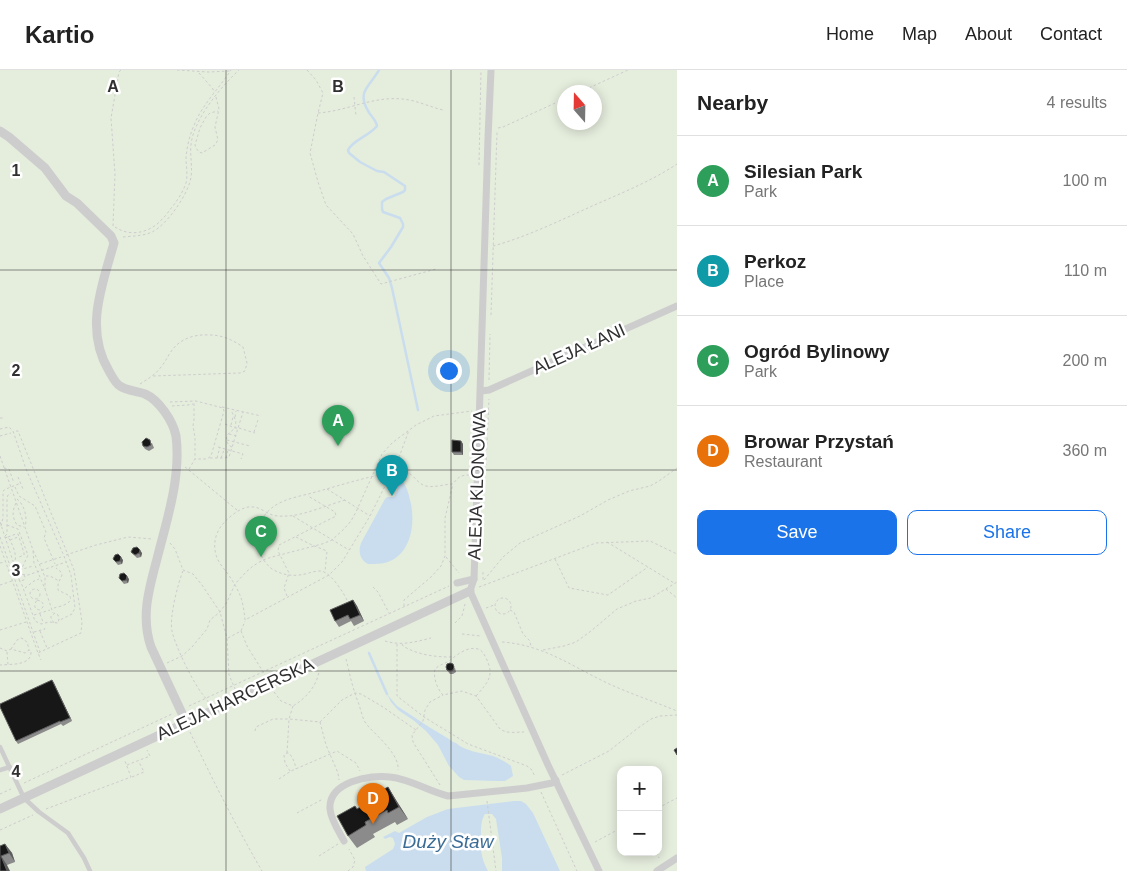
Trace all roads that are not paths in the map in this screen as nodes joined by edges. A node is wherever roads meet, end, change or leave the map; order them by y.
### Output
1 (491, 70) edge
2 (0, 132) edge
3 (677, 306) edge
4 (481, 391) junction
5 (470, 580) junction
6 (457, 583) road end
7 (470, 591) junction
8 (186, 722) junction
9 (0, 747) edge
10 (10, 768) junction
11 (0, 770) edge
12 (556, 780) junction
13 (24, 798) junction
14 (0, 809) edge
15 (344, 841) edge
16 (677, 858) edge
17 (90, 871) edge
18 (599, 871) edge
19 (657, 871) edge

1 - 4 street, ALEJA KLONOWA
2 - 8 street
3 - 4 street, ALEJA ŁANI
4 - 5 street, ALEJA KLONOWA
5 - 6 street
5 - 7 street, ALEJA KLONOWA
7 - 8 street, ALEJA HARCERSKA
7 - 12 street
8 - 13 street, ALEJA HARCERSKA
9 - 10 lane
10 - 11 lane
10 - 13 lane
12 - 15 street
12 - 18 street
13 - 14 street, ALEJA HARCERSKA
13 - 17 lane
16 - 19 street

